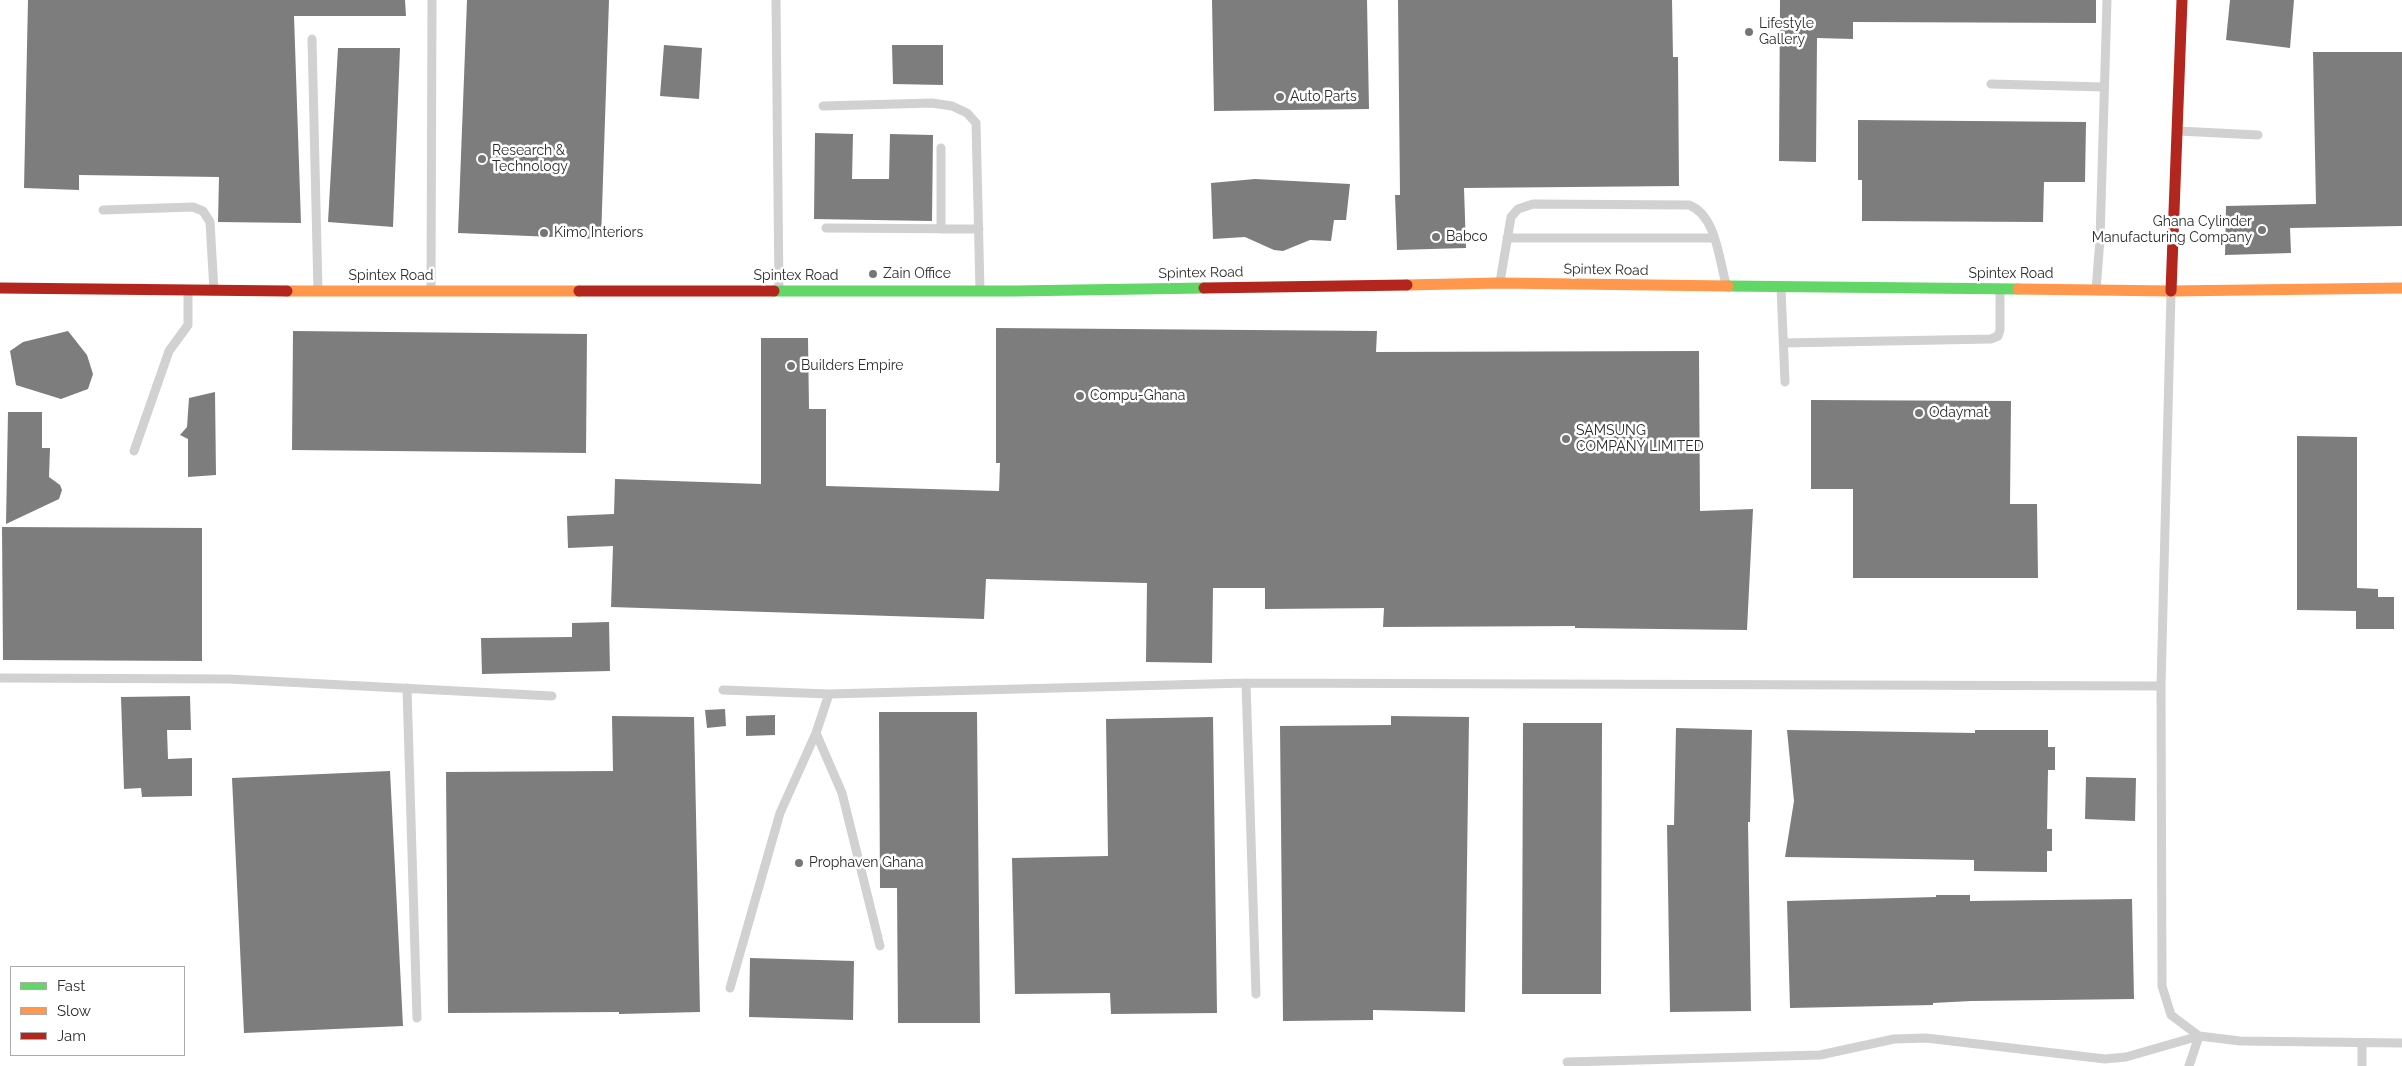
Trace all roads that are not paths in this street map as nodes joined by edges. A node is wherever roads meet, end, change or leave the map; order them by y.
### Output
1 (432, 0) edge
2 (776, 0) edge
3 (2107, 0) edge
4 (2182, 0) edge
5 (312, 39) dead end
6 (1991, 84) dead end
7 (2104, 87) junction
8 (823, 106) dead end
9 (2176, 131) junction
10 (2258, 134) dead end
11 (942, 148) dead end
12 (103, 210) dead end
13 (826, 228) dead end
14 (941, 229) junction
15 (979, 229) junction
16 (1508, 238) junction
17 (1714, 238) junction
18 (1499, 283) junction
19 (1726, 286) junction
20 (1781, 287) junction
21 (0, 288) edge
22 (2402, 288) edge
23 (2000, 289) junction
24 (2096, 290) junction
25 (188, 291) junction
26 (214, 291) junction
27 (318, 291) junction
28 (431, 291) junction
29 (779, 291) junction
30 (980, 291) junction
31 (2171, 291) junction
32 (1784, 343) junction
33 (1785, 382) dead end
34 (134, 451) dead end
35 (0, 678) edge
36 (1246, 683) junction
37 (2161, 686) junction
38 (407, 688) junction
39 (724, 690) dead end
40 (829, 694) junction
41 (552, 696) dead end
42 (816, 733) junction
43 (880, 946) dead end
44 (730, 988) dead end
45 (1256, 994) dead end
46 (417, 1018) dead end
47 (2199, 1036) junction
48 (2362, 1043) junction
49 (2402, 1043) edge
50 (2126, 1061) edge
51 (1567, 1062) dead end
52 (2189, 1066) edge
53 (2362, 1066) edge

1 - 28 lane
2 - 29 lane
3 - 7 lane
4 - 9 main road
5 - 27 lane
6 - 7 lane
7 - 24 lane
8 - 15 lane
9 - 10 lane
9 - 31 main road
11 - 14 lane
12 - 26 lane
13 - 14 lane
14 - 15 lane
15 - 30 lane
16 - 17 lane
16 - 17 lane
16 - 18 lane
17 - 19 lane
18 - 19 main road, Spintex Road
18 - 30 main road, Spintex Road
19 - 20 main road, Spintex Road
20 - 23 main road, Spintex Road
20 - 32 lane
21 - 25 main road, Spintex Road
22 - 31 main road, Spintex Road
23 - 24 main road, Spintex Road
23 - 32 lane
24 - 31 main road, Spintex Road
25 - 26 main road, Spintex Road
25 - 34 lane
26 - 27 main road, Spintex Road
27 - 28 main road, Spintex Road
28 - 29 main road, Spintex Road
29 - 30 main road, Spintex Road
31 - 37 lane
32 - 33 lane
35 - 38 lane
36 - 37 lane
36 - 40 lane
36 - 45 lane
37 - 47 lane
38 - 41 lane
38 - 46 lane
39 - 40 lane
40 - 42 lane
42 - 43 lane
42 - 44 lane
47 - 48 lane
47 - 50 lane
47 - 52 lane
48 - 49 lane
48 - 53 lane
50 - 51 lane

